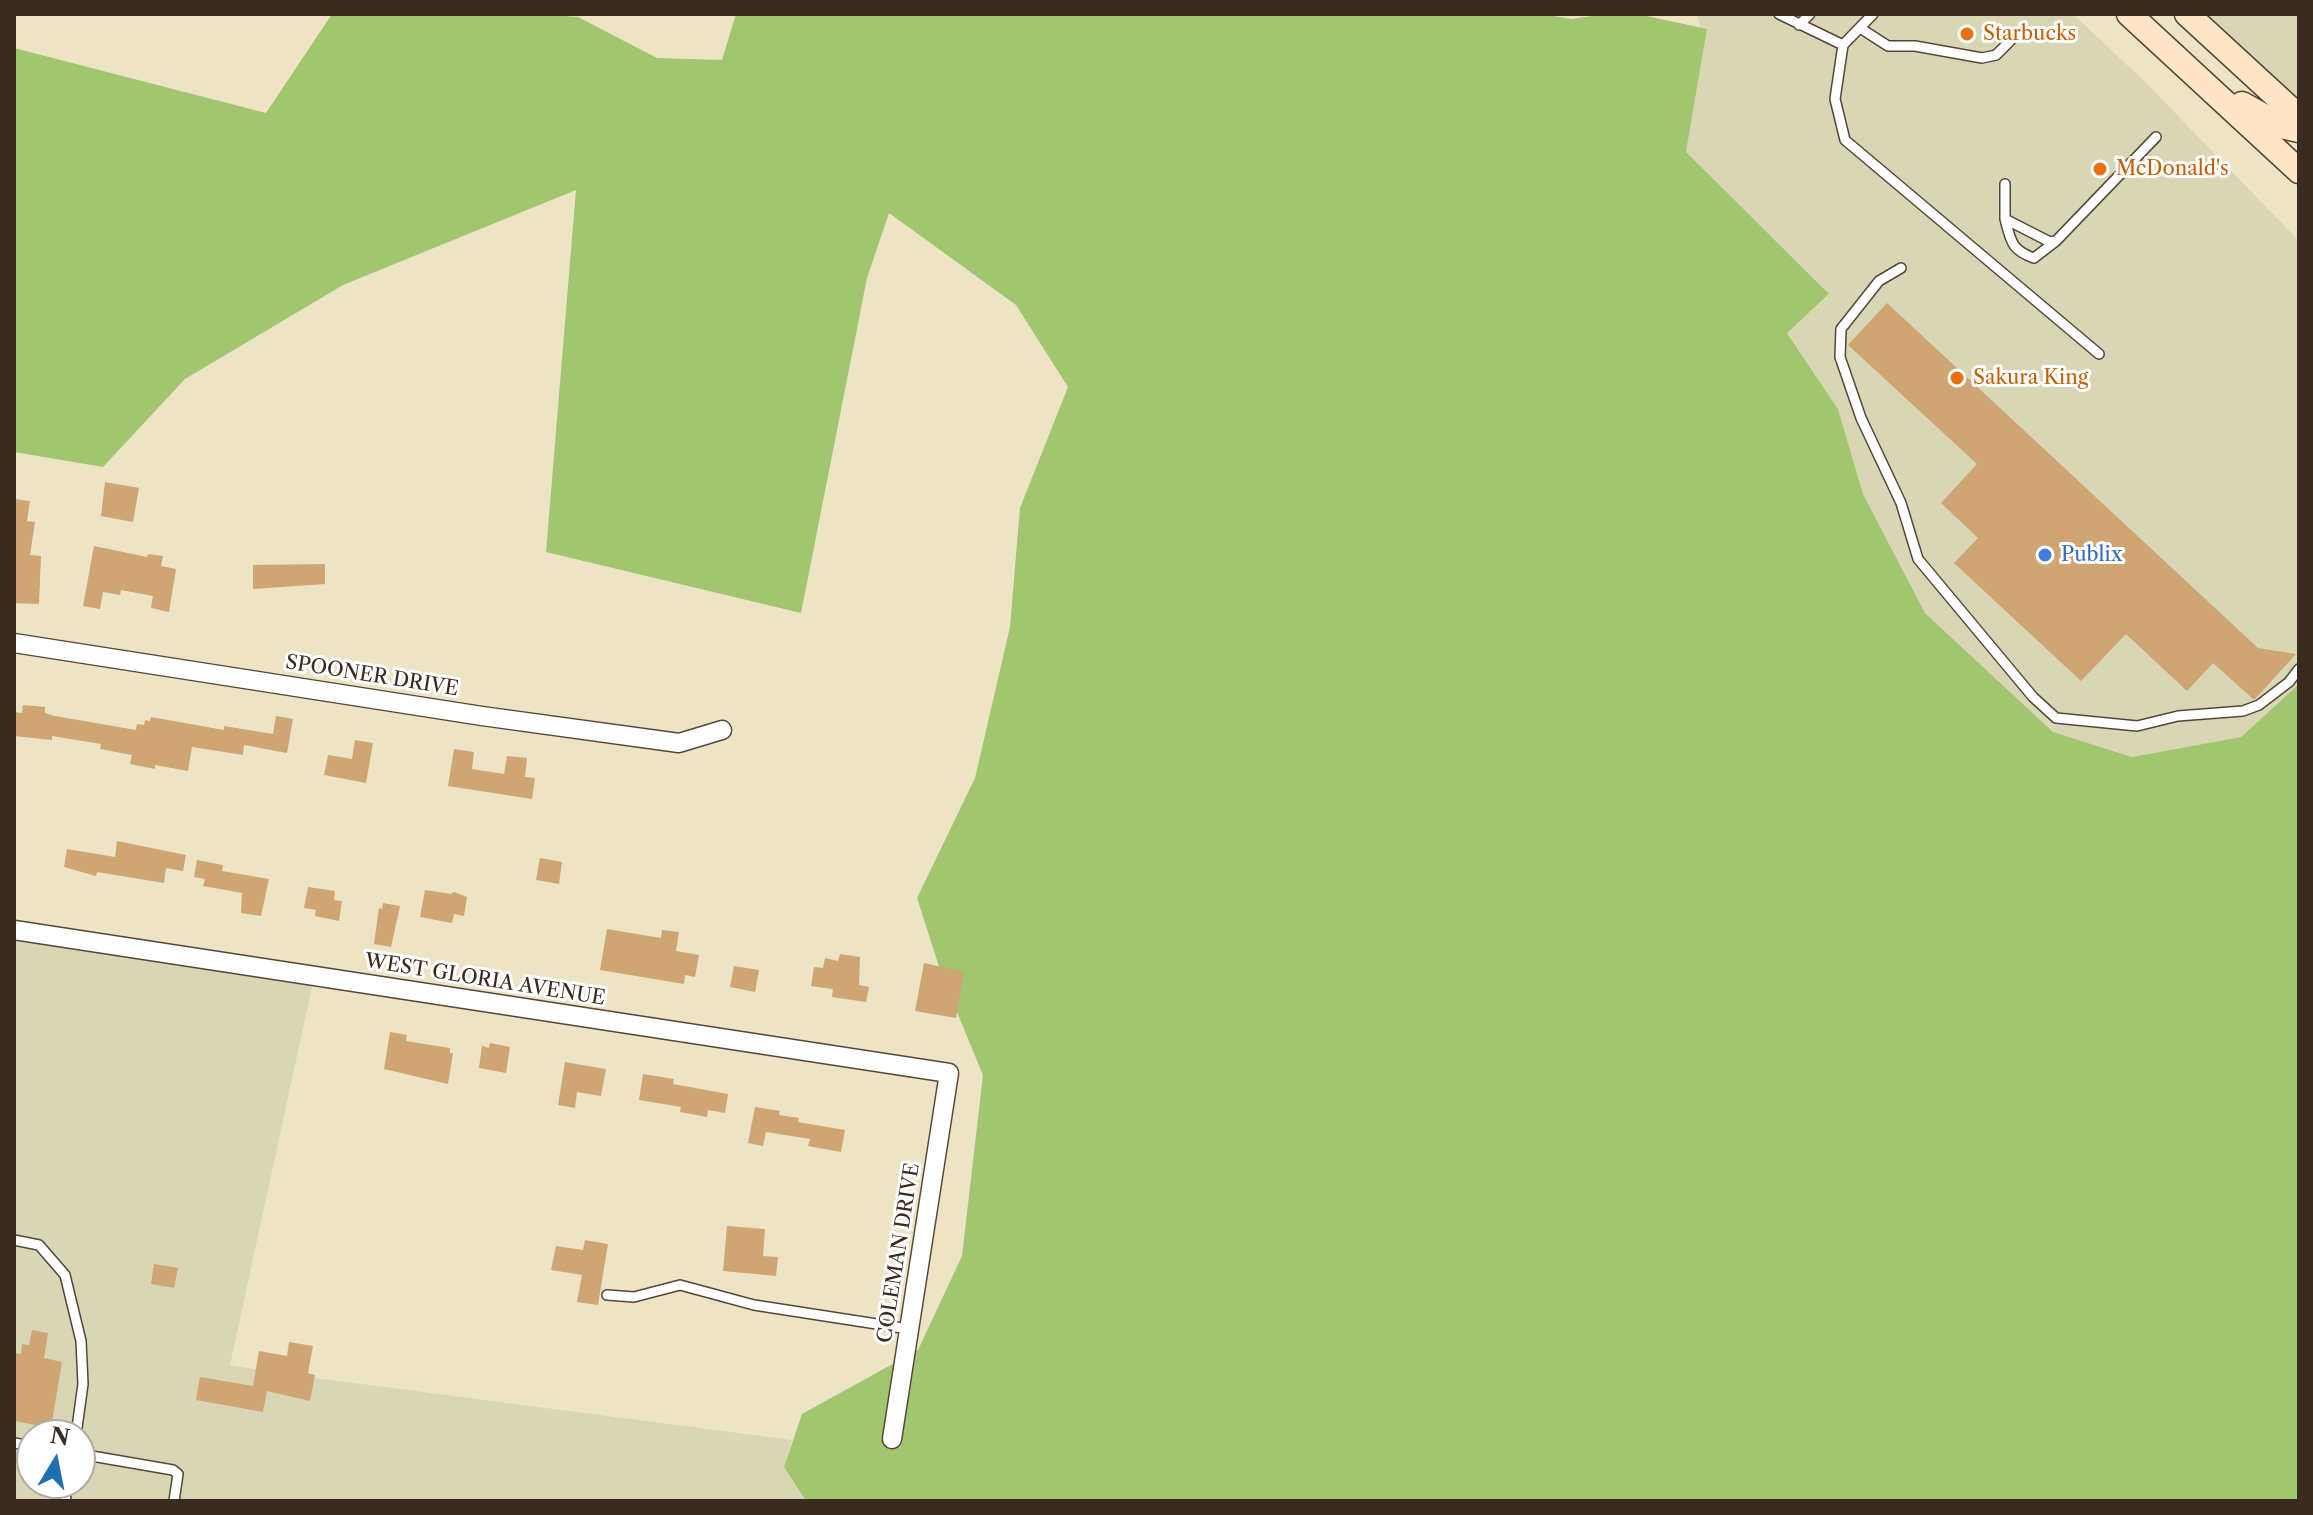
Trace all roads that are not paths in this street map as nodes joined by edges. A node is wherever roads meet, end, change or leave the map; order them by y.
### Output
1 (1779, 14) edge
2 (1810, 14) edge
3 (1873, 14) edge
4 (2129, 14) edge
5 (2187, 14) edge
6 (1799, 25) junction
7 (1860, 28) junction
8 (2019, 32) dead end
9 (1843, 45) junction
10 (2199, 78) junction
11 (2299, 117) edge
12 (2299, 130) edge
13 (2156, 137) dead end
14 (2294, 162) edge
15 (2005, 184) dead end
16 (2005, 219) junction
17 (2056, 241) junction
18 (1901, 268) dead end
19 (2099, 354) dead end
20 (14, 643) edge
21 (2299, 669) edge
22 (722, 730) dead end
23 (14, 930) edge
24 (949, 1073) joint
25 (14, 1240) edge
26 (607, 1295) dead end
27 (909, 1329) junction
28 (78, 1419) edge
29 (892, 1439) dead end
30 (96, 1457) edge
31 (174, 1501) edge

1 - 6 lane
2 - 6 lane
3 - 7 lane
4 - 10 main road
5 - 11 main road
6 - 9 lane
7 - 8 lane
7 - 9 lane
9 - 19 lane
10 - 12 main road
10 - 14 main road
13 - 17 lane
15 - 16 lane
16 - 17 lane
16 - 17 lane
18 - 21 lane
20 - 22 street, SPOONER DRIVE
23 - 24 street, WEST GLORIA AVENUE
24 - 27 street, COLEMAN DRIVE
25 - 28 lane
26 - 27 lane
27 - 29 street, COLEMAN DRIVE
30 - 31 lane

